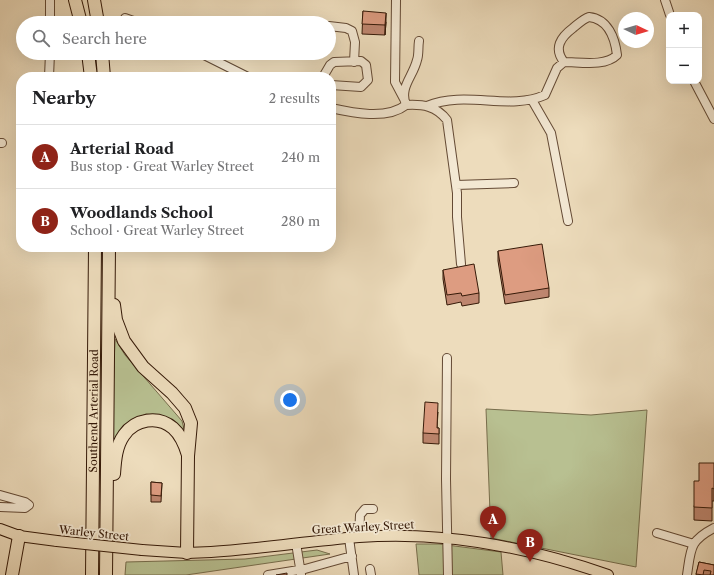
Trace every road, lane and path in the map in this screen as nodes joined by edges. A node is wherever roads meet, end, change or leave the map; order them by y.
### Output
1 (50, 0) edge
2 (75, 0) edge
3 (81, 0) edge
4 (94, 0) edge
5 (99, 0) edge
6 (396, 0) edge
7 (665, 0) edge
8 (669, 12) edge
9 (50, 16) edge
10 (79, 16) edge
11 (83, 16) edge
12 (97, 16) edge
13 (99, 16) edge
14 (336, 27) edge
15 (419, 41) dead end
16 (50, 60) edge
17 (89, 60) edge
18 (103, 60) edge
19 (214, 60) edge
20 (354, 62) junction
21 (564, 62) junction
22 (49, 72) edge
23 (90, 72) edge
24 (104, 72) edge
25 (238, 72) edge
26 (326, 72) edge
27 (696, 84) edge
28 (336, 85) edge
29 (532, 100) junction
30 (405, 102) junction
31 (427, 106) junction
32 (336, 109) edge
33 (714, 119) edge
34 (514, 183) dead end
35 (456, 186) junction
36 (568, 221) dead end
37 (95, 252) edge
38 (109, 252) edge
39 (109, 252) edge
40 (462, 264) dead end
41 (446, 358) dead end
42 (188, 456) junction
43 (93, 486) junction
44 (0, 495) edge
45 (0, 507) edge
46 (373, 509) dead end
47 (714, 528) edge
48 (0, 529) edge
49 (657, 534) dead end
50 (19, 536) junction
51 (354, 538) junction
52 (448, 538) junction
53 (296, 543) junction
54 (694, 544) junction
55 (187, 553) junction
56 (352, 556) junction
57 (300, 572) edge
58 (594, 573) edge
59 (12, 575) edge
60 (85, 575) edge
61 (92, 575) edge
62 (107, 575) edge
63 (268, 575) edge
64 (354, 575) edge
65 (448, 575) edge
66 (608, 575) edge
67 (687, 575) edge

1 - 9 street
2 - 10 highway
3 - 11 highway
4 - 12 highway
5 - 13 highway
6 - 30 street
7 - 8 street
14 - 20 street
15 - 30 street
16 - 22 street
17 - 23 highway
18 - 24 highway
19 - 25 street
20 - 26 street
20 - 28 street
21 - 21 street
21 - 29 street
27 - 33 street
29 - 31 street
29 - 36 street
30 - 31 street
30 - 32 street
31 - 35 street
34 - 35 street
35 - 40 street
37 - 43 highway, Southend Arterial Road
38 - 42 highway
39 - 62 highway, Southend Arterial Road
41 - 52 street
42 - 55 highway
42 - 62 highway
43 - 60 highway
43 - 61 highway, Southend Arterial Road
44 - 45 street
46 - 51 street
47 - 54 street
48 - 50 main road, Warley Street
49 - 54 street
50 - 55 main road, Warley Street, bridge
50 - 59 highway
51 - 52 main road, Great Warley Street
51 - 53 main road, Great Warley Street
51 - 56 street
52 - 58 main road, Great Warley Street
52 - 65 street
53 - 55 main road, Great Warley Street
53 - 57 street
54 - 67 street
56 - 57 street
56 - 64 street
57 - 63 street
58 - 66 main road, Great Warley Street

